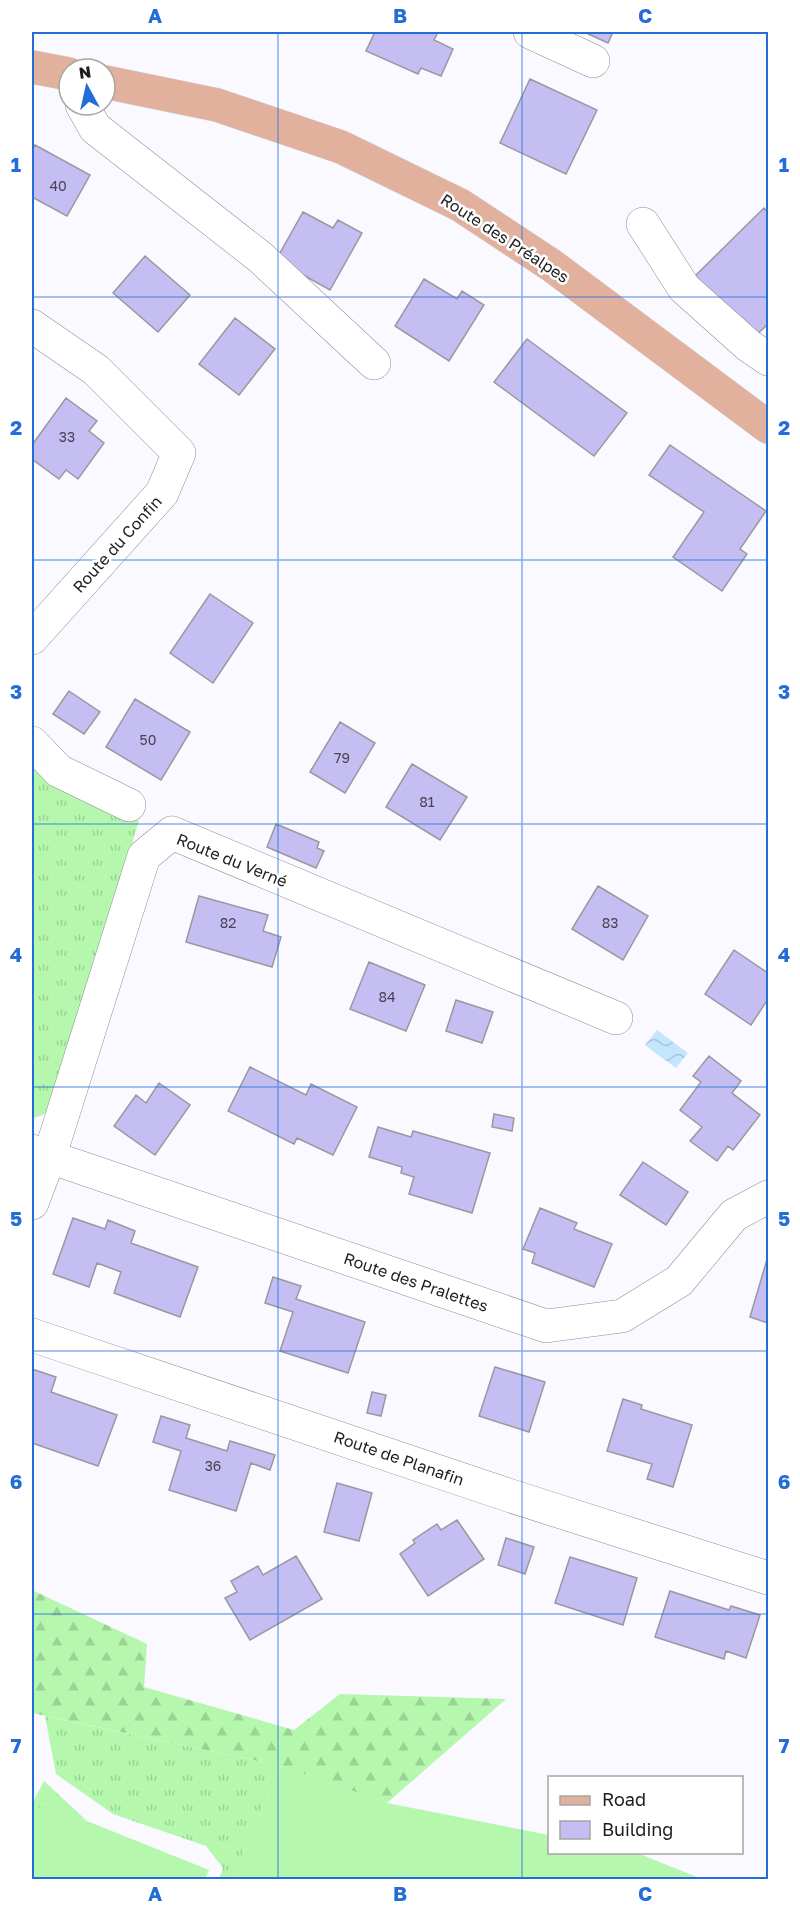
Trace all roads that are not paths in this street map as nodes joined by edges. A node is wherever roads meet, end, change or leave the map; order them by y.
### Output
1 (530, 32) edge
2 (593, 60) dead end
3 (32, 67) edge
4 (57, 73) edge
5 (117, 84) edge
6 (89, 117) edge
7 (643, 224) dead end
8 (32, 326) edge
9 (768, 359) edge
10 (374, 363) dead end
11 (768, 427) edge
12 (32, 638) edge
13 (32, 743) edge
14 (129, 805) dead end
15 (616, 1018) dead end
16 (40, 1154) edge
17 (768, 1197) edge
18 (32, 1203) edge
19 (32, 1335) edge
20 (768, 1578) edge

1 - 2 street
3 - 4 main road
5 - 11 main road, Route des Préalpes
6 - 10 street
7 - 9 street
8 - 12 street, Route du Confin
13 - 14 street
15 - 16 street, Route du Verné
16 - 17 street, Route des Pralettes
16 - 18 street
19 - 20 street, Route de Planafin

